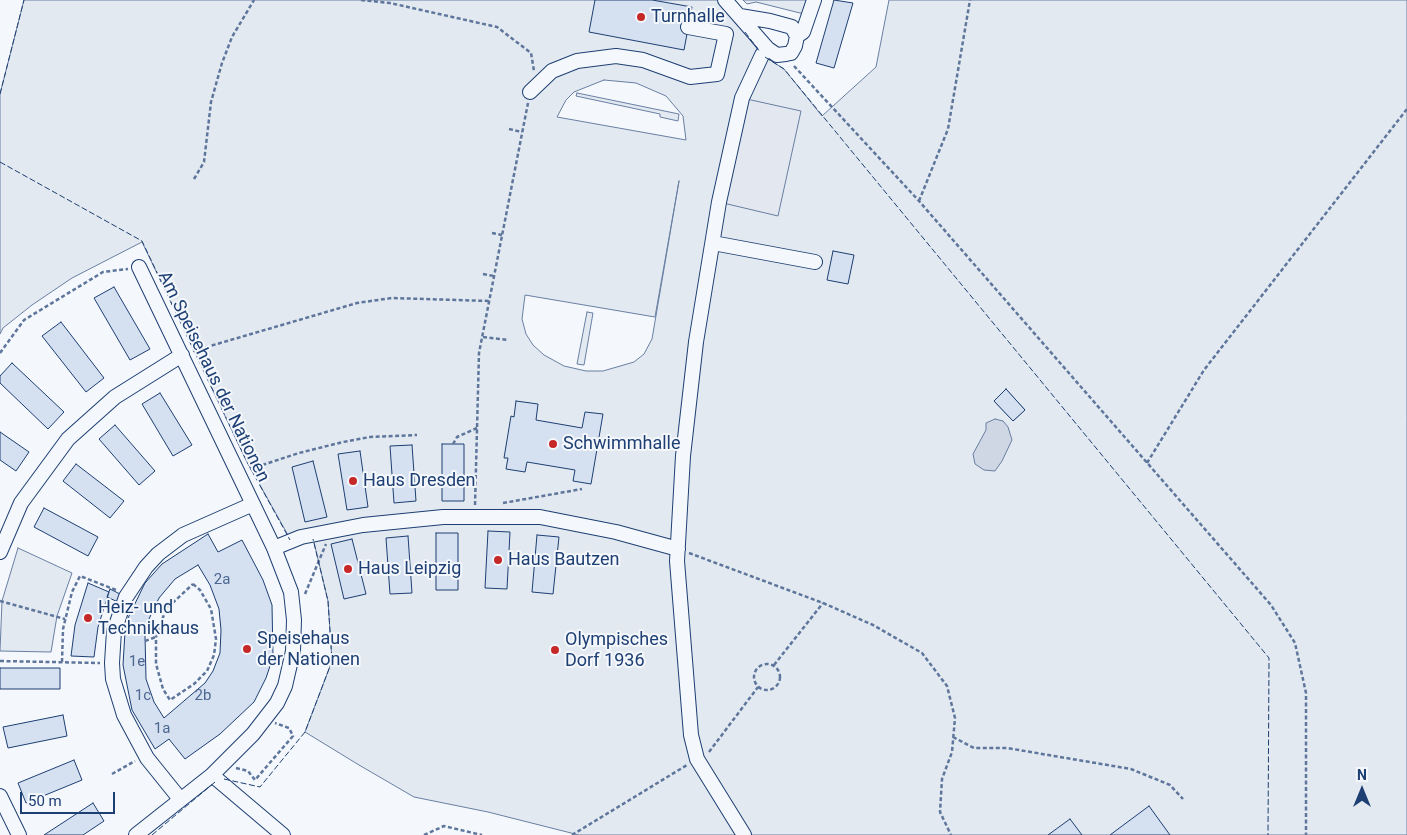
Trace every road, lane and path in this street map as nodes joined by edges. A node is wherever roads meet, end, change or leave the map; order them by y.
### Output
1 (254, 0) edge
2 (361, 0) edge
3 (725, 0) edge
4 (814, 0) edge
5 (970, 0) edge
6 (740, 16) junction
7 (688, 27) dead end
8 (796, 36) junction
9 (768, 49) junction
10 (786, 54) junction
11 (530, 92) junction
12 (1407, 109) edge
13 (509, 129) dead end
14 (522, 132) junction
15 (194, 180) dead end
16 (919, 201) junction
17 (492, 232) dead end
18 (502, 235) junction
19 (712, 243) junction
20 (815, 262) dead end
21 (139, 267) joint
22 (483, 274) dead end
23 (494, 276) junction
24 (489, 301) junction
25 (483, 337) junction
26 (508, 340) dead end
27 (0, 353) edge
28 (182, 355) junction
29 (477, 428) junction
30 (417, 434) dead end
31 (453, 444) dead end
32 (1147, 463) junction
33 (239, 474) junction
34 (582, 489) dead end
35 (253, 504) junction
36 (494, 504) dead end
37 (484, 506) dead end
38 (332, 531) junction
39 (274, 548) junction
40 (678, 549) junction
41 (0, 552) edge
42 (128, 595) junction
43 (0, 601) edge
44 (824, 603) junction
45 (65, 619) junction
46 (294, 620) junction
47 (146, 630) dead end
48 (156, 637) junction
49 (145, 642) dead end
50 (0, 661) edge
51 (62, 662) junction
52 (89, 663) dead end
53 (774, 665) junction
54 (758, 687) junction
55 (265, 719) junction
56 (953, 737) junction
57 (146, 755) junction
58 (697, 759) junction
59 (223, 764) junction
60 (112, 774) dead end
61 (212, 775) junction
62 (0, 796) edge
63 (180, 799) junction
64 (1183, 799) dead end
65 (19, 835) edge
66 (136, 835) edge
67 (283, 835) edge
68 (424, 835) edge
69 (482, 835) edge
70 (572, 835) edge
71 (744, 835) edge
72 (951, 835) edge
73 (1306, 835) edge

1 - 15 path
2 - 11 path
3 - 6 street
4 - 8 street
5 - 16 path
6 - 8 street
6 - 9 street
7 - 11 street
8 - 10 street
9 - 10 street
9 - 19 street
10 - 16 path
11 - 14 path
12 - 32 path
13 - 14 path
14 - 18 path
16 - 32 path
17 - 18 path
18 - 23 path
19 - 20 street
19 - 40 street
21 - 27 path
21 - 28 street, Am Speisehaus der Nationen
22 - 23 path
23 - 24 path
24 - 25 path
24 - 28 path
25 - 26 path
25 - 29 path
28 - 33 street, Am Speisehaus der Nationen
28 - 41 street
29 - 31 path
29 - 37 path
30 - 33 path
32 - 73 path
33 - 35 street, Am Speisehaus der Nationen
34 - 36 path
35 - 39 street, Am Speisehaus der Nationen
35 - 42 street, Am Speisehaus der Nationen
38 - 39 street
38 - 40 street
38 - 46 path
39 - 46 street, Am Speisehaus der Nationen
40 - 44 path
40 - 58 street
42 - 45 path
42 - 57 street, Am Speisehaus der Nationen
43 - 45 path
44 - 53 path
44 - 56 path
45 - 51 path
46 - 55 street, Am Speisehaus der Nationen
47 - 48 path
48 - 48 path
48 - 49 path
50 - 51 path
51 - 52 path
53 - 54 path
53 - 54 path
54 - 58 path
55 - 59 street, Am Speisehaus der Nationen
55 - 59 path
56 - 64 path
56 - 72 path
57 - 60 path
57 - 63 street, Am Speisehaus der Nationen
58 - 70 path
58 - 71 street
59 - 61 street, Am Speisehaus der Nationen
61 - 63 street, Am Speisehaus der Nationen
61 - 67 street
62 - 65 street
63 - 66 street, Am Speisehaus der Nationen
68 - 69 path

